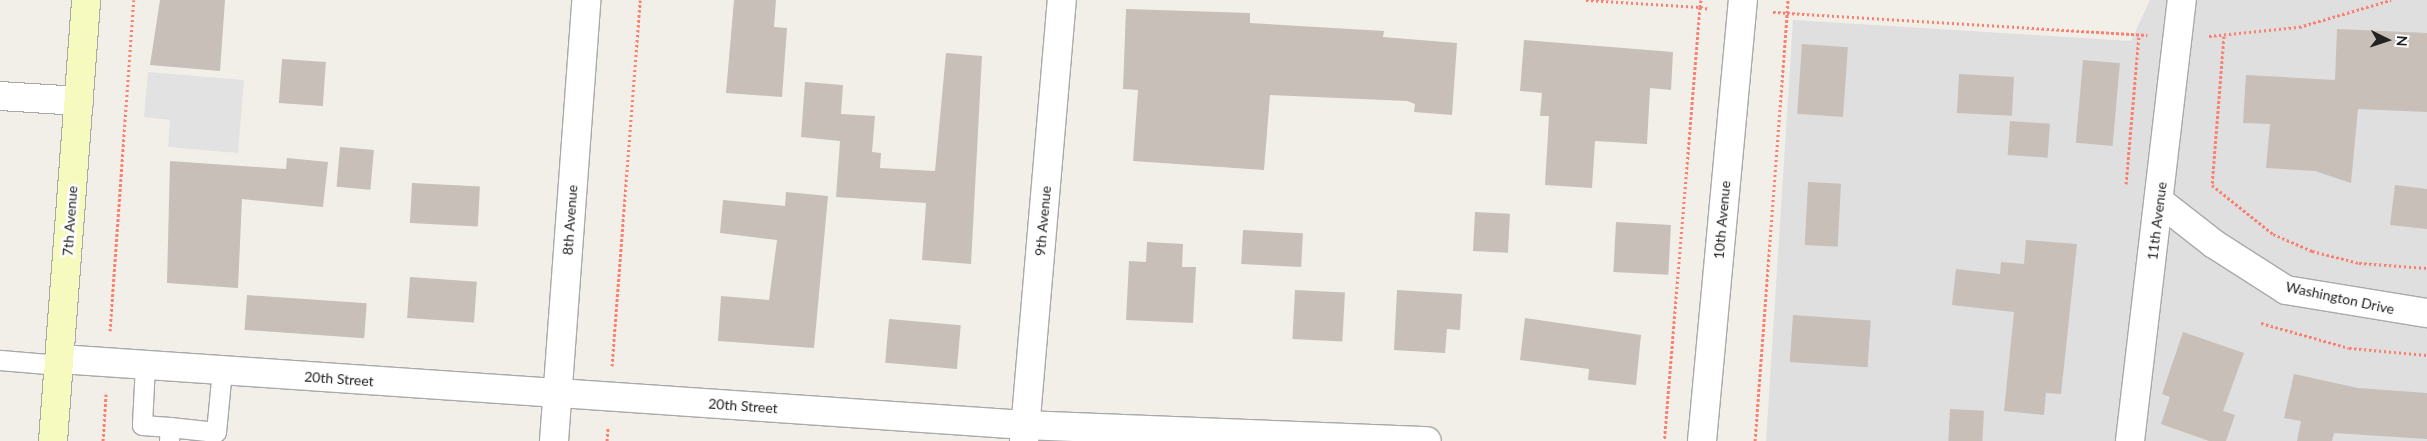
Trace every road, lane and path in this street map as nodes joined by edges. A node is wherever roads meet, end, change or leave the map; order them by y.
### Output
1 (86, 0) edge
2 (134, 0) edge
3 (586, 0) edge
4 (640, 0) edge
5 (1062, 0) edge
6 (1586, 0) edge
7 (1701, 0) edge
8 (1742, 0) edge
9 (1788, 0) edge
10 (2182, 0) edge
11 (2391, 0) edge
12 (1700, 8) junction
13 (1710, 9) dead end
14 (1770, 12) dead end
15 (1787, 13) junction
16 (2152, 36) dead end
17 (2224, 36) junction
18 (2204, 37) dead end
19 (0, 96) edge
20 (79, 101) junction
21 (2159, 201) junction
22 (2427, 268) edge
23 (2427, 313) edge
24 (2261, 324) dead end
25 (2427, 355) edge
26 (0, 360) edge
27 (59, 362) junction
28 (108, 362) junction
29 (145, 365) junction
30 (612, 366) dead end
31 (222, 370) junction
32 (557, 394) junction
33 (1025, 433) edge
34 (170, 434) edge
35 (53, 441) edge
36 (103, 441) edge
37 (554, 441) edge
38 (1427, 441) edge
39 (1664, 441) edge
40 (1702, 441) edge
41 (1755, 441) edge
42 (2130, 441) edge

1 - 20 main road, 7th Avenue
2 - 28 path
3 - 32 street, 8th Avenue
4 - 30 path
5 - 33 street, 9th Avenue
6 - 12 path
7 - 12 path
8 - 40 street, 10th Avenue
9 - 15 path
10 - 21 street, 11th Avenue
11 - 17 path
12 - 13 path
12 - 39 path
14 - 15 path
15 - 16 path
15 - 41 path
17 - 18 path
17 - 22 path
19 - 20 street
20 - 27 main road, 7th Avenue
21 - 23 street, Washington Drive
21 - 42 street, 11th Avenue
24 - 25 path
26 - 27 lane
27 - 28 street, 20th Street
27 - 35 main road, 7th Avenue
28 - 29 street, 20th Street
28 - 36 path
29 - 31 street, 20th Street
29 - 34 lane
31 - 32 street, 20th Street
31 - 34 lane
32 - 33 street, 20th Street
32 - 37 street, 8th Avenue
33 - 38 street, 20th Street

